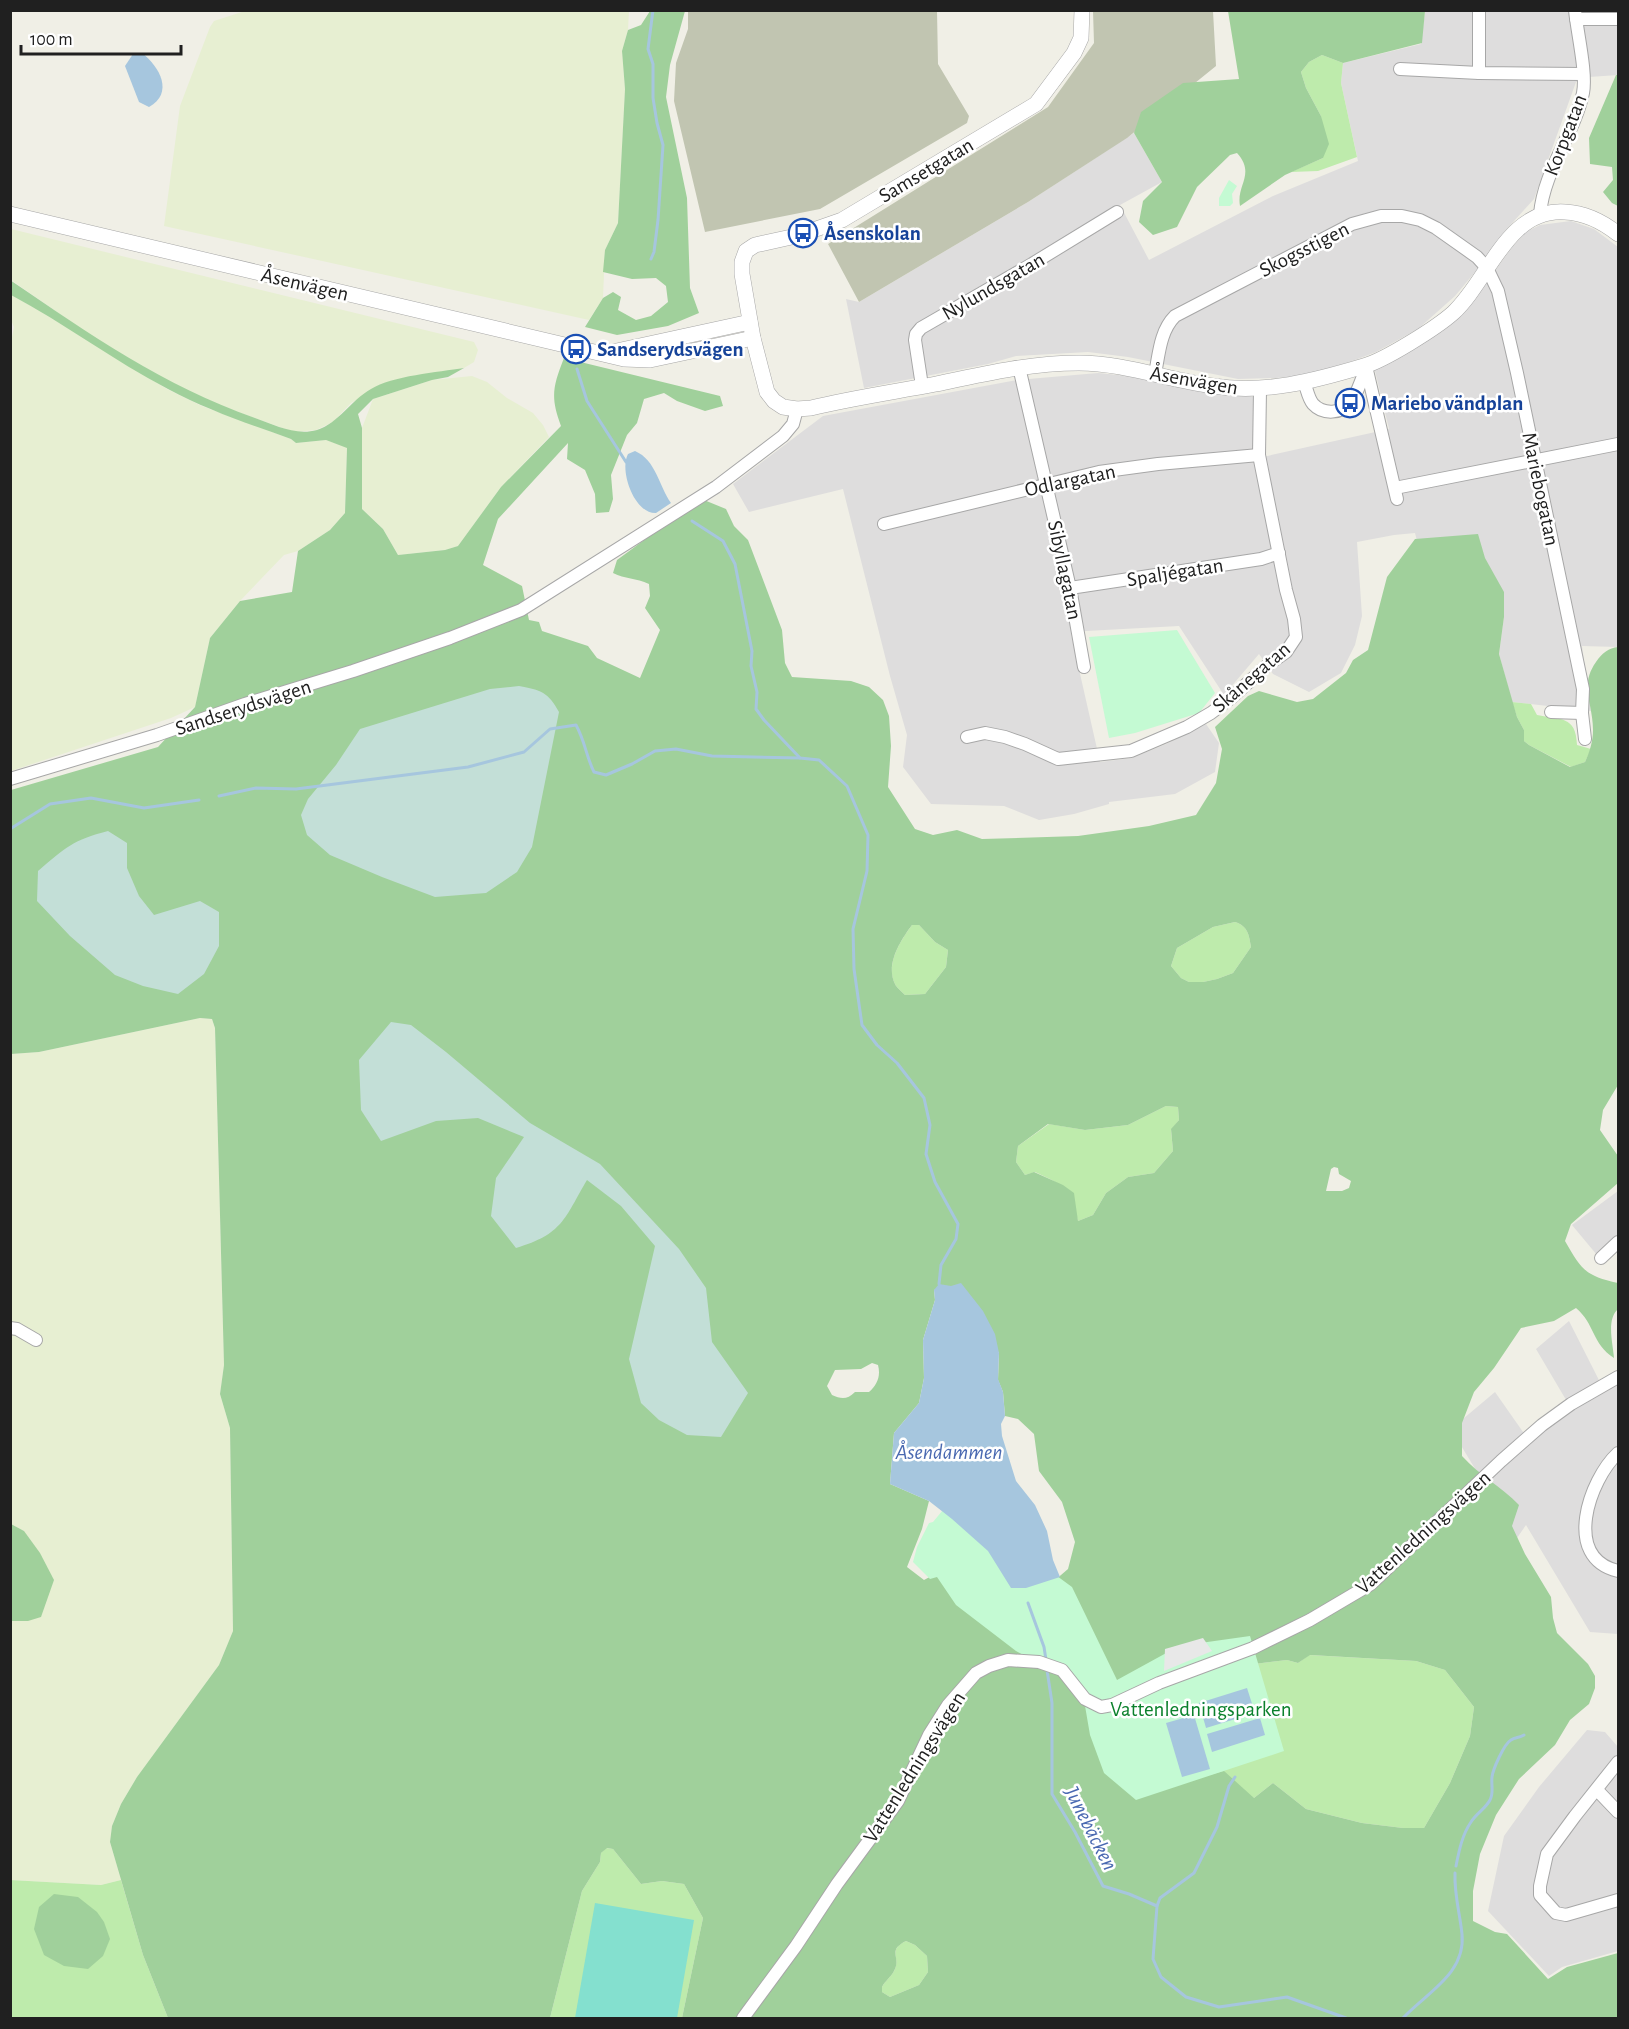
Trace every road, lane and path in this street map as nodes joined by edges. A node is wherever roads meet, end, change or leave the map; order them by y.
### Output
1 (1082, 10) edge
2 (1479, 10) edge
3 (1576, 15) edge
4 (1618, 19) edge
5 (1400, 69) dead end
6 (1479, 73) junction
7 (1583, 74) junction
8 (1117, 212) dead end
9 (10, 214) edge
10 (1540, 214) junction
11 (1618, 234) edge
12 (1487, 268) junction
13 (752, 330) junction
14 (1366, 366) junction
15 (1019, 367) junction
16 (1155, 374) junction
17 (1304, 382) junction
18 (922, 386) junction
19 (1260, 390) junction
20 (797, 409) junction
21 (1618, 444) edge
22 (1259, 455) junction
23 (1535, 460) junction
24 (1046, 486) junction
25 (884, 524) dead end
26 (1278, 553) junction
27 (1070, 588) junction
28 (1084, 667) dead end
29 (1551, 712) dead end
30 (1582, 713) junction
31 (967, 737) dead end
32 (1585, 739) dead end
33 (10, 779) edge
34 (1618, 1242) edge
35 (1601, 1258) dead end
36 (10, 1328) edge
37 (36, 1340) dead end
38 (1618, 1377) edge
39 (1618, 1453) edge
40 (1618, 1571) edge
41 (1618, 1762) edge
42 (1597, 1790) junction
43 (1618, 1812) edge
44 (1618, 1900) edge
45 (743, 2019) edge

1 - 13 street, Samsetgatan
2 - 6 street
3 - 4 street, Korpgatan
3 - 7 street, Korpgatan
5 - 6 street
6 - 7 street
7 - 10 street, Korpgatan
8 - 18 street, Nylundsgatan
9 - 13 street, Åsenvägen
10 - 11 street
10 - 12 street, Åsenvägen
12 - 14 street, Åsenvägen
12 - 16 street, Skogsstigen
12 - 23 street, Mariebogatan
13 - 20 street
14 - 17 street, Åsenvägen
14 - 17 street
14 - 23 street
15 - 16 street, Åsenvägen
15 - 18 street, Åsenvägen
15 - 24 street, Sibyllagatan
16 - 19 street, Åsenvägen
17 - 19 street, Åsenvägen
18 - 20 street, Åsenvägen
19 - 22 street, Skånegatan
20 - 33 street, Sandserydsvägen
21 - 23 street
22 - 24 street, Odlargatan
22 - 26 street, Skånegatan
23 - 30 street, Mariebogatan
24 - 25 street, Odlargatan
24 - 27 street, Sibyllagatan
26 - 27 street, Spaljégatan
26 - 31 street, Skånegatan
27 - 28 street, Sibyllagatan
29 - 30 street
30 - 32 street, Mariebogatan
34 - 35 street
36 - 37 street
38 - 45 street, Vattenledningsvägen
39 - 40 street
41 - 42 street
42 - 43 street
42 - 44 street

